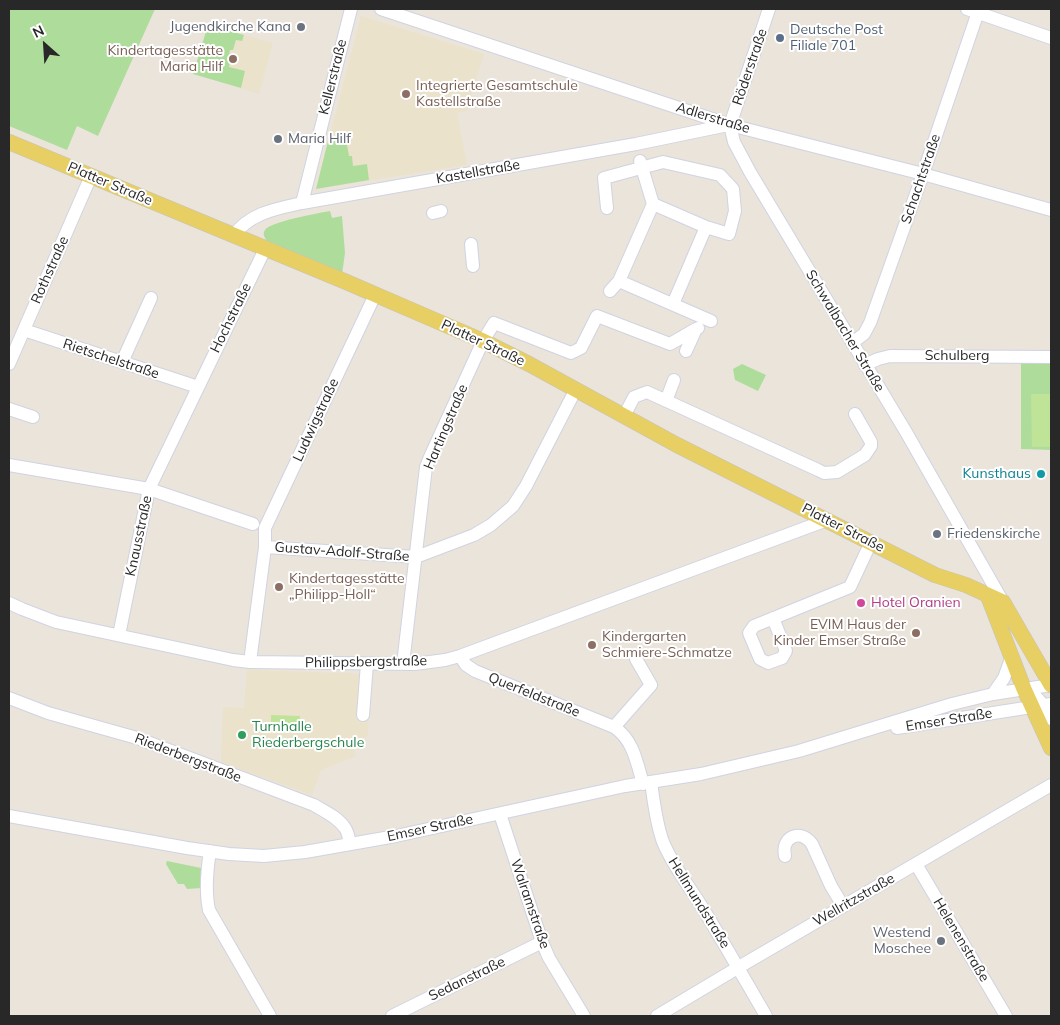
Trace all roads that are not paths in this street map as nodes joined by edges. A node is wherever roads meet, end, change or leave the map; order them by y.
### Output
1 (351, 9) edge
2 (380, 9) edge
3 (769, 9) edge
4 (975, 10) edge
5 (1051, 38) edge
6 (730, 124) junction
7 (9, 142) edge
8 (641, 164) junction
9 (923, 174) junction
10 (91, 176) junction
11 (302, 203) junction
12 (653, 204) junction
13 (607, 208) dead end
14 (1051, 210) edge
15 (706, 227) junction
16 (233, 236) junction
17 (471, 244) dead end
18 (264, 249) junction
19 (473, 266) dead end
20 (619, 281) junction
21 (610, 290) dead end
22 (375, 295) junction
23 (151, 298) dead end
24 (673, 304) junction
25 (696, 329) junction
26 (24, 330) junction
27 (483, 342) junction
28 (852, 343) junction
29 (686, 351) dead end
30 (1051, 357) edge
31 (122, 362) junction
32 (9, 364) edge
33 (865, 365) junction
34 (674, 380) dead end
35 (198, 387) junction
36 (576, 389) junction
37 (666, 401) junction
38 (9, 410) edge
39 (855, 414) dead end
40 (624, 416) junction
41 (33, 417) dead end
42 (9, 465) edge
43 (149, 489) junction
44 (827, 520) junction
45 (253, 524) dead end
46 (871, 542) junction
47 (265, 547) junction
48 (416, 557) junction
49 (994, 601) junction
50 (9, 602) edge
51 (774, 618) dead end
52 (119, 635) junction
53 (460, 656) junction
54 (1012, 656) junction
55 (636, 658) dead end
56 (250, 662) junction
57 (367, 664) junction
58 (402, 664) junction
59 (1051, 685) edge
60 (1024, 689) junction
61 (993, 694) junction
62 (9, 698) edge
63 (1042, 705) edge
64 (363, 715) dead end
65 (1051, 719) edge
66 (614, 727) junction
67 (848, 736) junction
68 (1051, 748) edge
69 (647, 783) junction
70 (1051, 785) edge
71 (500, 814) junction
72 (9, 816) edge
73 (350, 844) junction
74 (210, 851) junction
75 (785, 856) dead end
76 (916, 864) junction
77 (843, 906) junction
78 (542, 942) junction
79 (738, 968) junction
80 (1009, 1014) edge
81 (270, 1016) edge
82 (392, 1016) edge
83 (584, 1016) edge
84 (657, 1016) edge
85 (766, 1016) edge

1 - 11 street, Kellerstraße
2 - 6 street, Adlerstraße
3 - 6 street, Röderstraße
4 - 5 street
4 - 9 street, Schachtstraße
6 - 9 street, Adlerstraße
6 - 11 street, Kastellstraße
6 - 28 street, Schwalbacher Straße
7 - 10 main road, Platter Straße
8 - 12 street
8 - 13 street
8 - 15 street
9 - 14 street, Adlerstraße
9 - 28 street, Schachtstraße
10 - 16 main road, Platter Straße
10 - 26 street, Rothstraße
11 - 16 street, Kastellstraße
12 - 15 street
12 - 20 street
15 - 24 street
16 - 18 main road, Platter Straße
17 - 19 street
18 - 22 main road, Platter Straße
18 - 35 street, Hochstraße
20 - 21 street
20 - 24 street
22 - 27 main road, Platter Straße
22 - 47 street, Ludwigstraße
23 - 31 street
24 - 25 street
25 - 27 street, Hartingstraße
25 - 29 street
26 - 31 street, Rietschelstraße
26 - 32 street, Rothstraße
27 - 36 main road, Platter Straße
27 - 48 street, Hartingstraße
28 - 33 street, Schwalbacher Straße
30 - 33 street, Schulberg
31 - 35 street, Rietschelstraße
33 - 49 street, Schwalbacher Straße
34 - 37 street
35 - 43 street, Knausstraße
36 - 40 main road, Platter Straße
36 - 48 street, Gustav-Adolf-Straße
37 - 39 street
37 - 40 street
38 - 41 street
40 - 44 main road, Platter Straße
42 - 43 street
43 - 45 street
43 - 52 street, Knausstraße
44 - 46 main road, Platter Straße
44 - 53 street, Philippsbergstraße
46 - 49 main road, Platter Straße
46 - 51 street
47 - 48 street, Gustav-Adolf-Straße
47 - 56 street, Ludwigstraße
48 - 58 street, Hartingstraße
49 - 54 main road, Schwalbacher Straße
49 - 59 main road, Schwalbacher Straße
50 - 52 street, Philippsbergstraße
52 - 56 street, Philippsbergstraße
53 - 58 street, Philippsbergstraße
53 - 66 street, Querfeldstraße
54 - 60 main road, Schwalbacher Straße
54 - 61 street
55 - 66 street
56 - 57 street, Philippsbergstraße
57 - 58 street, Philippsbergstraße
57 - 64 street
59 - 60 street, Emser Straße
60 - 61 street, Emser Straße
60 - 63 main road, Schwalbacher Straße
61 - 67 street, Emser Straße
62 - 73 street, Riederbergstraße
63 - 65 street
63 - 67 street, Emser Straße
63 - 68 main road, Schwalbacher Straße
66 - 69 street, Querfeldstraße
67 - 69 street, Emser Straße
69 - 71 street, Emser Straße
69 - 79 street, Hellmundstraße
70 - 76 street, Wellritzstraße
71 - 73 street, Emser Straße
71 - 78 street, Walramstraße
72 - 74 street, Emser Straße
73 - 74 street, Emser Straße
74 - 81 street
75 - 77 street
76 - 77 street, Wellritzstraße
76 - 80 street, Helenenstraße
77 - 79 street, Wellritzstraße
78 - 82 street, Sedanstraße
78 - 83 street, Walramstraße
79 - 84 street, Wellritzstraße
79 - 85 street, Hellmundstraße

